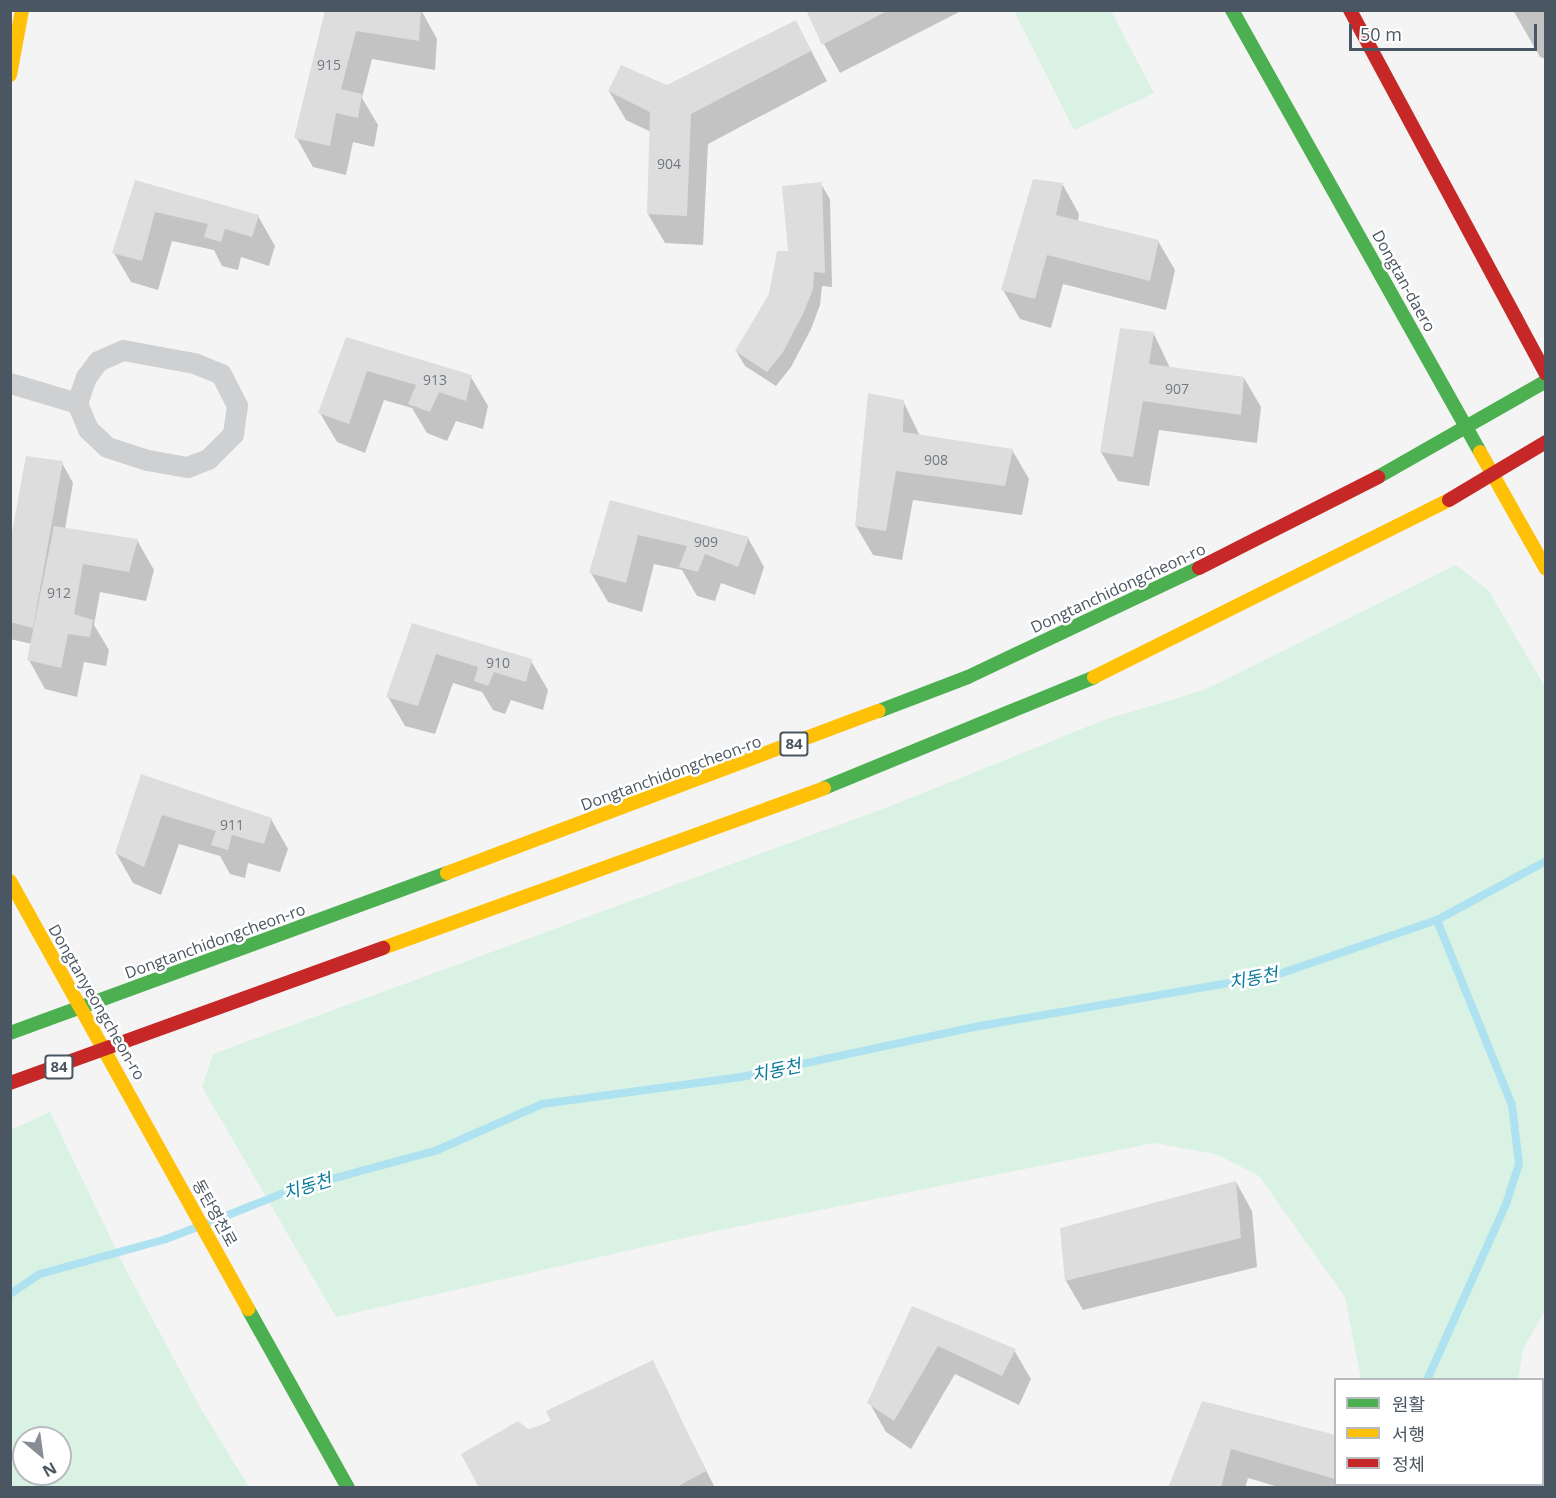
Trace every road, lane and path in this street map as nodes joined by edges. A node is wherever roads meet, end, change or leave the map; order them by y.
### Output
1 (22, 10) edge
2 (1232, 10) edge
3 (1350, 10) edge
4 (10, 75) edge
5 (1545, 374) edge
6 (1545, 381) edge
7 (10, 383) edge
8 (78, 403) junction
9 (1467, 429) junction
10 (1545, 442) edge
11 (1492, 473) junction
12 (1545, 569) edge
13 (10, 881) edge
14 (80, 1005) junction
15 (10, 1033) edge
16 (108, 1051) junction
17 (10, 1083) edge
18 (156, 1139) joint
19 (348, 1488) edge

1 - 4 main road
2 - 9 main road, Dongtan-daero
3 - 5 main road
6 - 9 main road, Dongtanchidongcheon-ro / 84
7 - 8 street
8 - 8 street
9 - 11 main road, Dongtan-daero
9 - 14 main road, Dongtanchidongcheon-ro / 84
10 - 11 main road, 84
11 - 12 main road, Dongtan-daero
11 - 16 main road, 84
13 - 14 main road, Dongtanyeongcheon-ro
14 - 15 main road, Dongtanchidongcheon-ro / 84
14 - 16 main road, Dongtanyeongcheon-ro
16 - 17 main road, 84
16 - 18 main road, Dongtanyeongcheon-ro
18 - 19 main road, 동탄영천로

